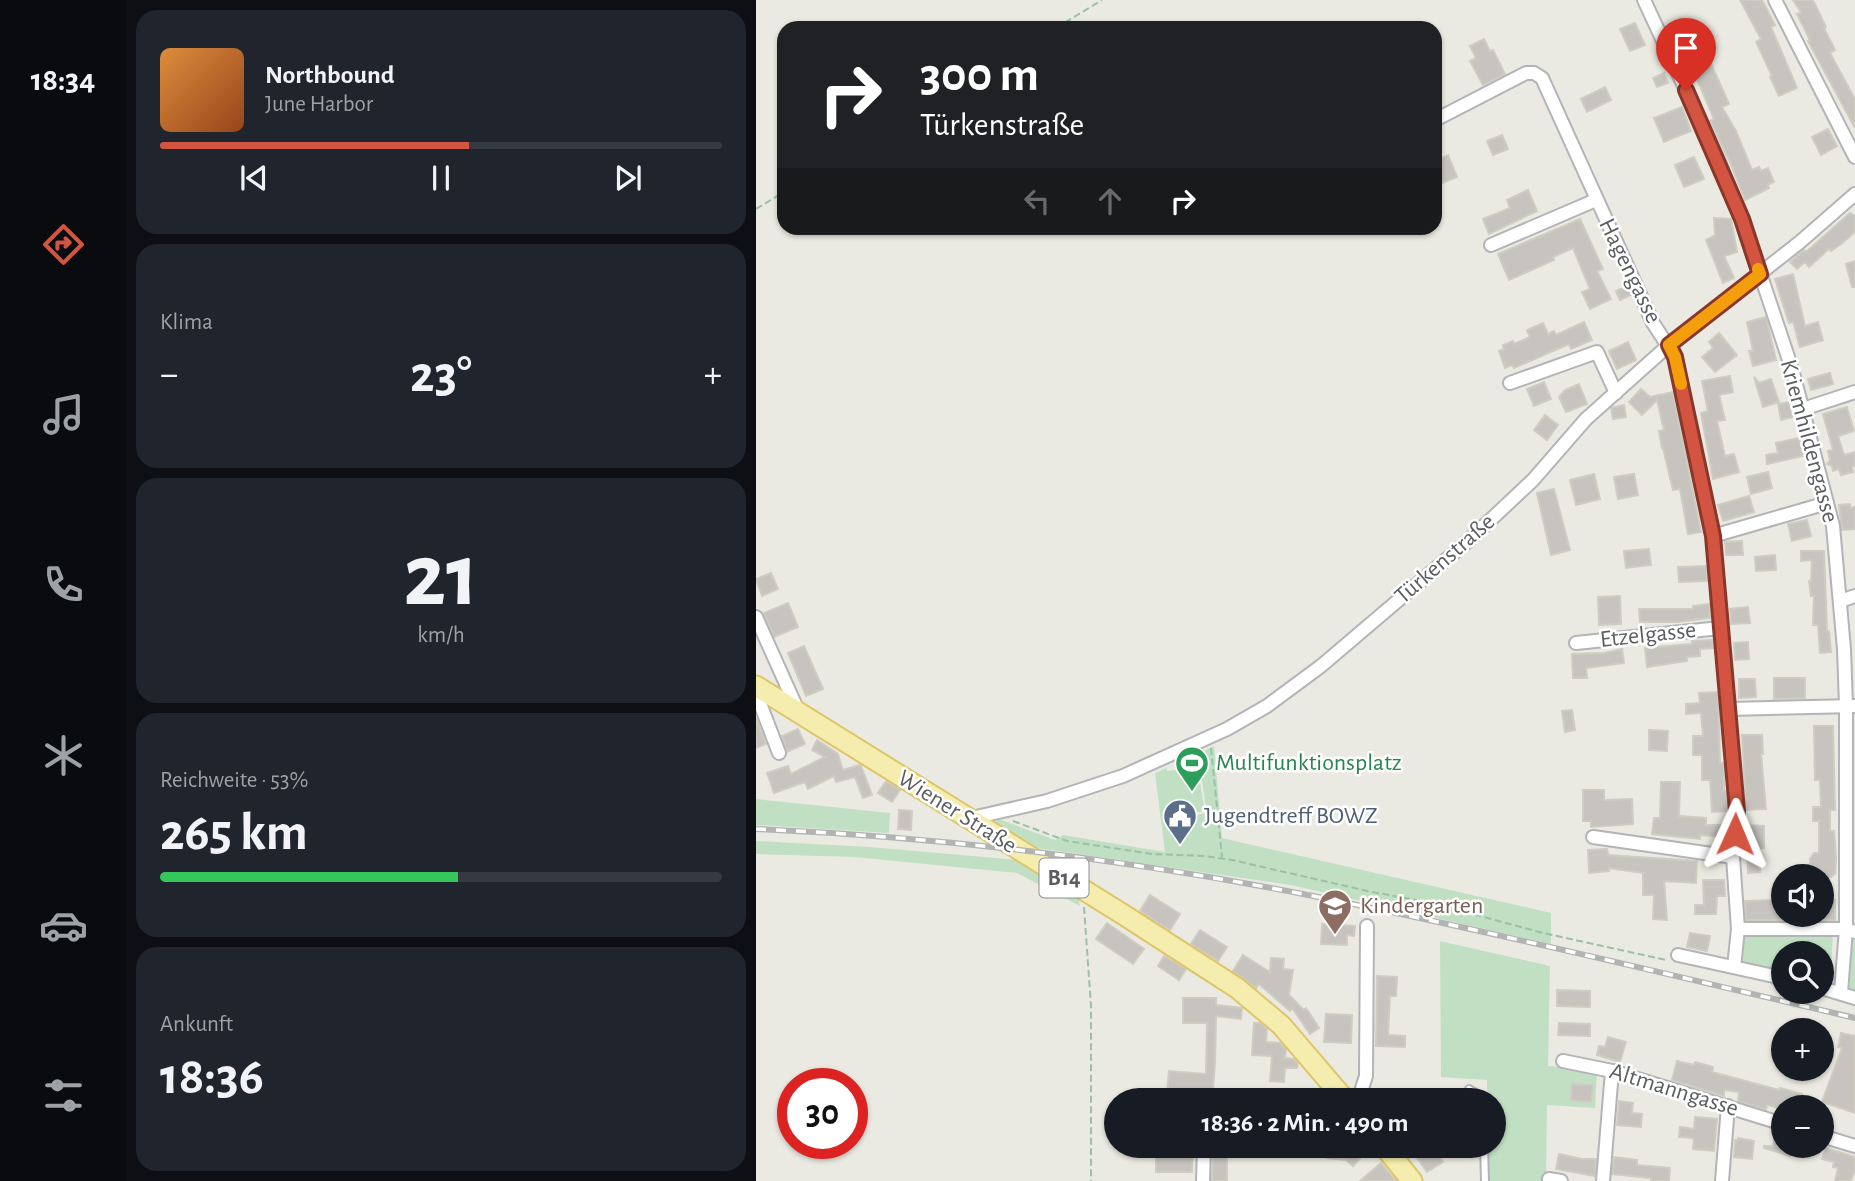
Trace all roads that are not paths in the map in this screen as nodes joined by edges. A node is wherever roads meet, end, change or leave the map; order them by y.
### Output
1 (1644, 0) edge
2 (1775, 0) edge
3 (1442, 116) edge
4 (1855, 157) edge
5 (1855, 194) edge
6 (1596, 200) junction
7 (1491, 245) dead end
8 (1760, 274) junction
9 (1669, 345) junction
10 (1510, 383) dead end
11 (1855, 392) edge
12 (1616, 393) junction
13 (1803, 408) junction
14 (1827, 503) junction
15 (1713, 536) junction
16 (1855, 596) edge
17 (1840, 601) junction
18 (756, 618) edge
19 (1720, 628) junction
20 (1576, 643) dead end
21 (756, 686) edge
22 (756, 693) edge
23 (1850, 706) edge
24 (1727, 709) junction
25 (799, 713) junction
26 (779, 753) dead end
27 (981, 817) junction
28 (1850, 822) edge
29 (1593, 837) dead end
30 (1733, 857) junction
31 (1367, 926) dead end
32 (1738, 929) junction
33 (1850, 931) edge
34 (1678, 955) road end
35 (1734, 967) junction
36 (1771, 975) edge
37 (1834, 991) edge
38 (1841, 992) junction
39 (1855, 998) edge
40 (1563, 1061) dead end
41 (1612, 1071) junction
42 (1335, 1088) edge
43 (1362, 1088) edge
44 (1728, 1106) junction
45 (1771, 1120) edge
46 (1834, 1140) edge
47 (1855, 1146) edge
48 (1204, 1158) edge
49 (1394, 1158) edge
50 (1484, 1158) edge
51 (1203, 1181) edge
52 (1412, 1181) edge
53 (1485, 1181) edge
54 (1603, 1181) edge
55 (1722, 1181) edge

1 - 8 street, Kriemhildengasse
2 - 4 street
3 - 6 street, Hagengasse
5 - 8 street, Türkenstraße
6 - 7 street
6 - 9 street, Hagengasse
8 - 9 street, Türkenstraße
8 - 13 street, Kriemhildengasse
9 - 12 street, Türkenstraße
9 - 15 street, Hagengasse
10 - 12 street
11 - 13 street
12 - 27 street, Türkenstraße
13 - 14 street, Kriemhildengasse
14 - 15 street
14 - 17 street, Kriemhildengasse
15 - 19 street, Hagengasse
16 - 17 street
17 - 23 street, Kriemhildengasse
18 - 25 street
19 - 20 street, Etzelgasse
19 - 24 street, Hagengasse
21 - 25 main road, Wiener Straße / B14
22 - 26 street
23 - 24 street
23 - 28 street, Kriemhildengasse
24 - 30 street, Hagengasse
25 - 27 main road, Wiener Straße / B14
27 - 42 main road, Wiener Straße / B14
28 - 33 street, Kriemhildengasse
29 - 30 street
30 - 32 street, Hagengasse
31 - 43 street
32 - 33 street
32 - 35 street, Hagengasse
33 - 38 street, Kriemhildengasse
34 - 35 street
35 - 36 street
37 - 38 street
38 - 39 street
40 - 41 street, Altmanngasse
41 - 44 street, Altmanngasse
41 - 54 street
44 - 45 street, Altmanngasse
44 - 55 street
46 - 47 street
48 - 51 street
49 - 52 main road
50 - 53 lane

